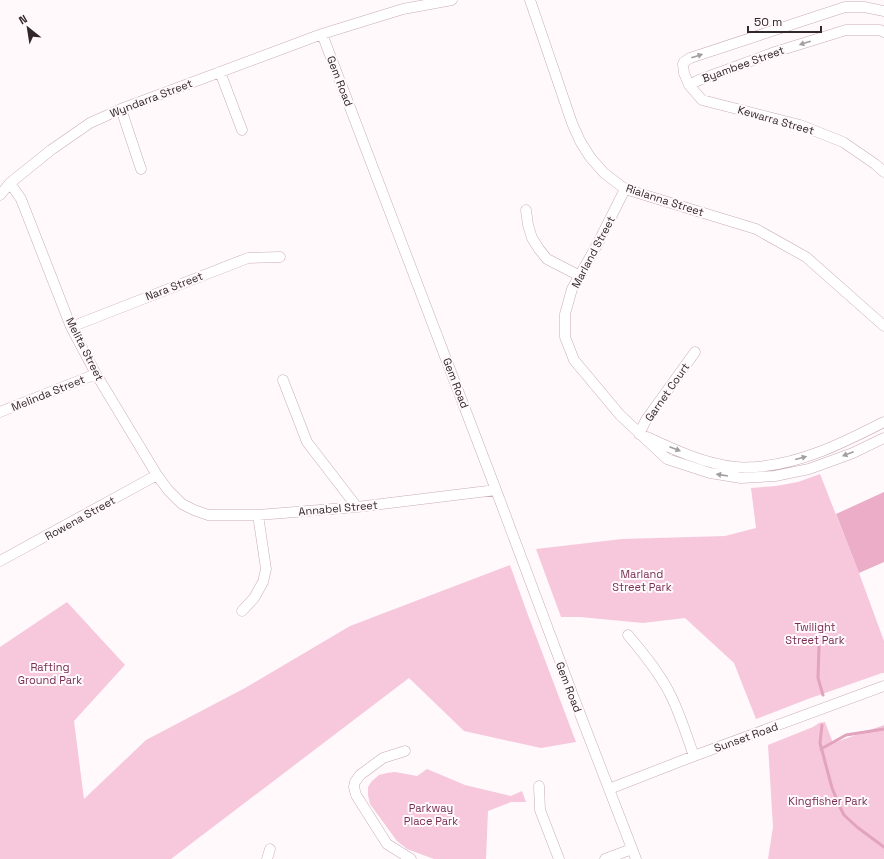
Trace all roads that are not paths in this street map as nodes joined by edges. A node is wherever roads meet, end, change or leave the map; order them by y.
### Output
1 (452, 0) edge
2 (530, 0) edge
3 (884, 11) edge
4 (884, 32) edge
5 (322, 34) junction
6 (220, 72) junction
7 (689, 85) junction
8 (121, 109) junction
9 (242, 130) dead end
10 (141, 168) dead end
11 (884, 172) edge
12 (10, 183) junction
13 (625, 189) junction
14 (0, 195) edge
15 (526, 210) dead end
16 (280, 257) dead end
17 (580, 276) junction
18 (884, 326) edge
19 (71, 327) junction
20 (695, 352) dead end
21 (96, 374) junction
22 (283, 380) dead end
23 (0, 412) edge
24 (884, 422) edge
25 (639, 434) junction
26 (884, 438) edge
27 (157, 475) junction
28 (496, 490) junction
29 (182, 504) joint
30 (357, 507) junction
31 (258, 515) junction
32 (1, 561) edge
33 (242, 611) dead end
34 (628, 635) dead end
35 (884, 686) edge
36 (406, 751) dead end
37 (694, 756) junction
38 (539, 786) dead end
39 (609, 789) junction
40 (634, 854) edge
41 (411, 859) edge
42 (560, 859) edge
43 (605, 859) edge

1 - 5 street
2 - 13 street, Rialanna Street
7 -> 3 street, Byambee Street
4 -> 7 street, Byambee Street
5 - 6 street, Wyndarra Street
5 - 28 street, Gem Road
6 - 8 street, Wyndarra Street
6 - 9 street
7 - 11 street, Kewarra Street
8 - 10 street
8 - 12 street, Wyndarra Street
12 - 14 street, Wyndarra Street
12 - 19 street, Melita Street
13 - 17 street, Marland Street
13 - 18 street, Rialanna Street
15 - 17 street
16 - 19 street, Nara Street
17 - 25 street, Marland Street
19 - 21 street, Melita Street
20 - 25 street, Garnet Court
21 - 23 street, Melinda Street
21 - 27 street, Melita Street
22 - 30 street
25 -> 24 street, Marland Street
26 -> 25 street, Marland Street
27 - 29 street, Melita Street
27 - 32 street, Rowena Street
28 - 30 street, Annabel Street
28 - 39 street, Gem Road
29 - 31 street, Annabel Street
30 - 31 street, Annabel Street
31 - 33 street
34 - 37 street
35 - 37 street, Sunset Road
36 - 41 street
37 - 39 street, Sunset Road
38 - 42 street
39 - 40 street, Gem Road
40 - 43 street

